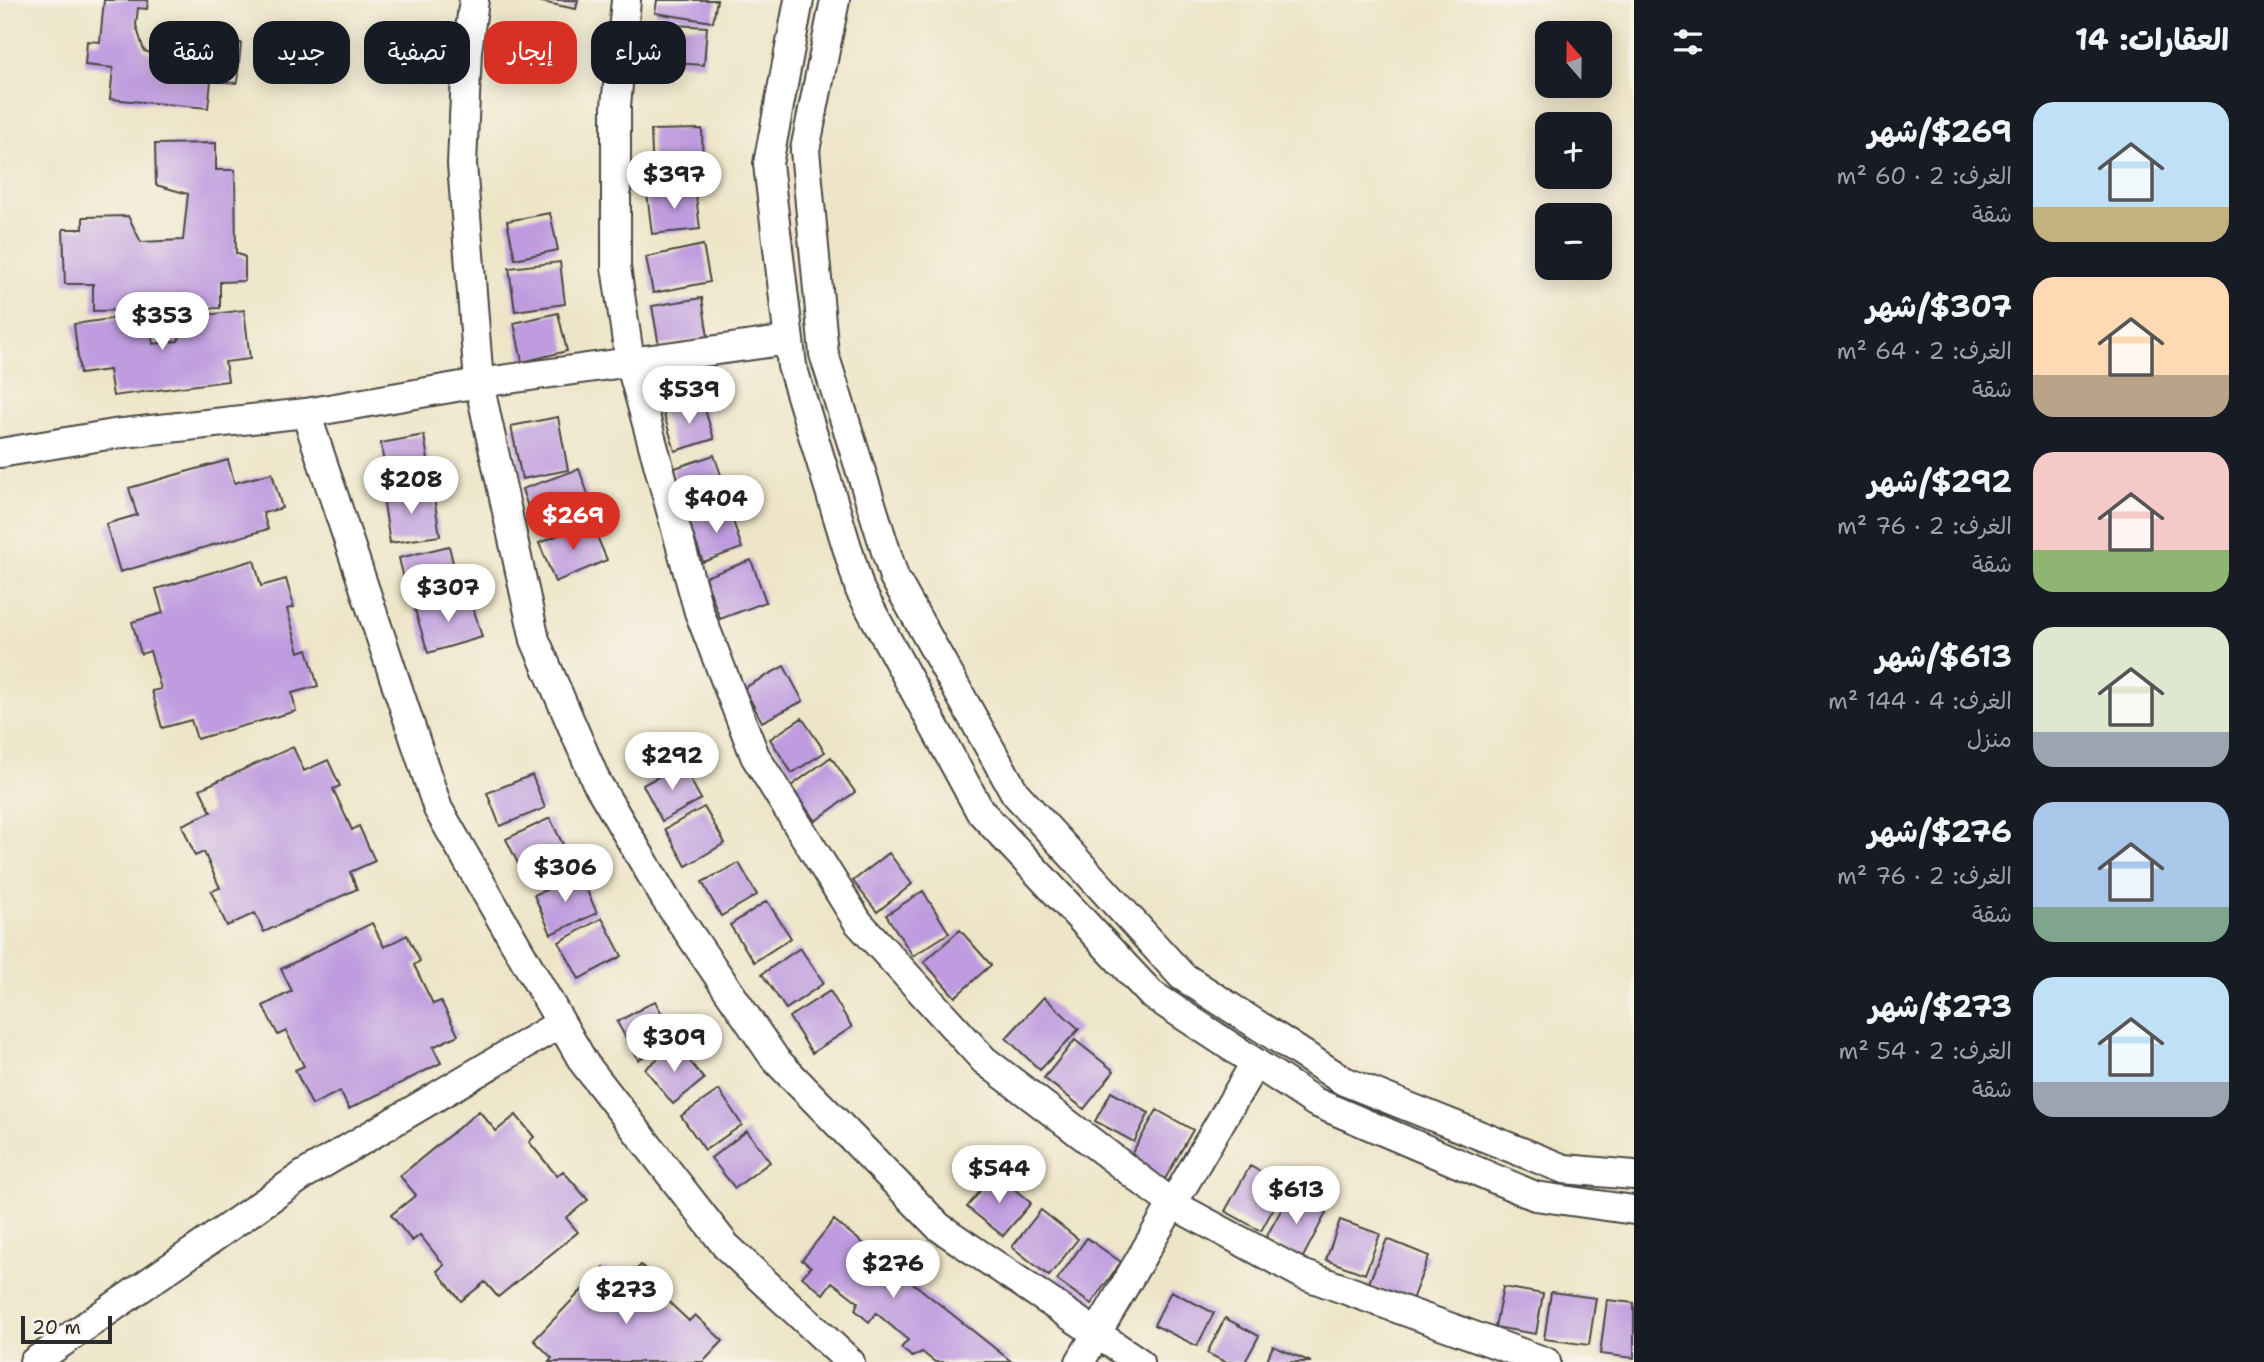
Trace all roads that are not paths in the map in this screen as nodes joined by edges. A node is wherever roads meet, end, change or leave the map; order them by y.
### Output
1 (474, 0) edge
2 (626, 0) edge
3 (799, 0) edge
4 (835, 0) edge
5 (789, 340) junction
6 (630, 362) junction
7 (479, 383) junction
8 (306, 413) junction
9 (0, 453) edge
10 (561, 1023) junction
11 (1255, 1063) junction
12 (1634, 1175) edge
13 (1174, 1205) junction
14 (1634, 1210) edge
15 (1097, 1334) junction
16 (34, 1362) edge
17 (850, 1362) edge
18 (1080, 1362) edge
19 (1139, 1362) edge
20 (1546, 1362) edge

1 - 7 street
2 - 6 street
3 - 5 street
4 - 12 street
5 - 6 street
5 - 11 street
6 - 7 street
6 - 13 street
7 - 8 street
7 - 15 street
8 - 9 street
8 - 10 street
10 - 16 street
10 - 17 street
11 - 13 street
11 - 14 street
13 - 15 street
13 - 20 street
15 - 18 street
15 - 19 street

